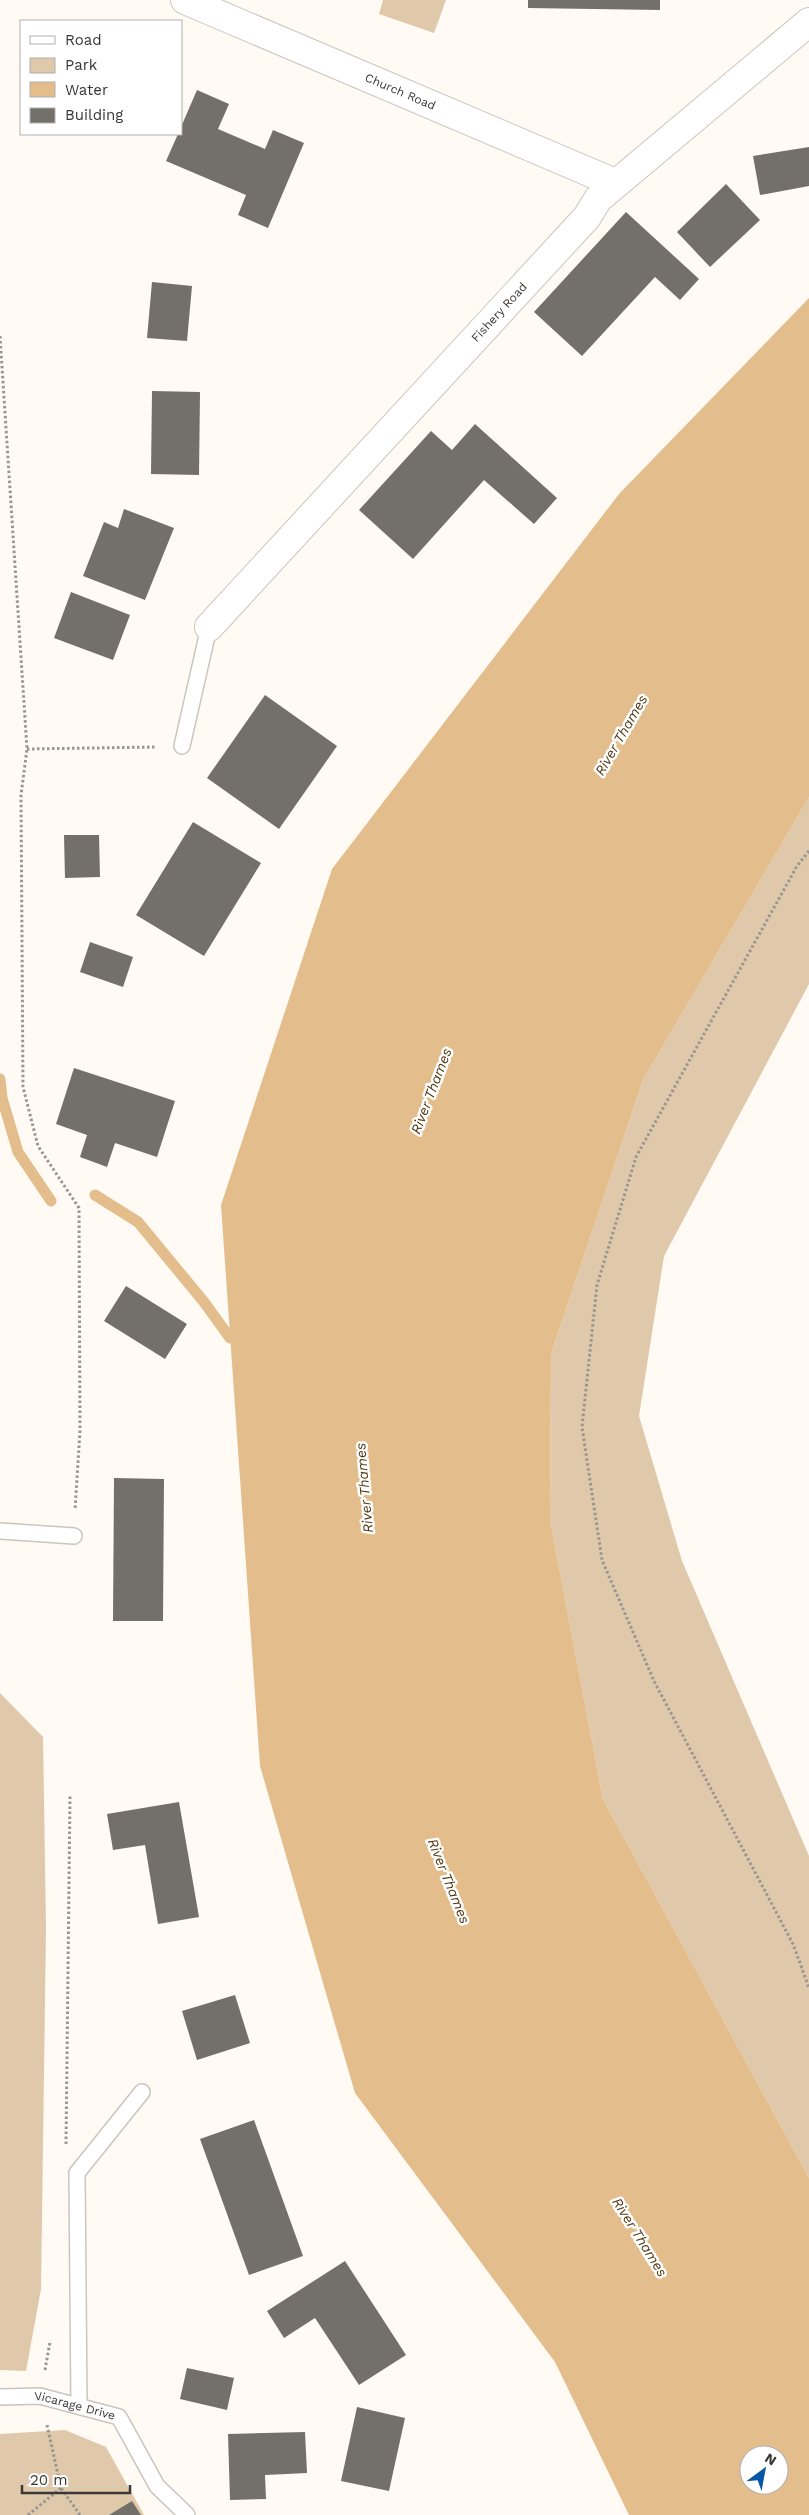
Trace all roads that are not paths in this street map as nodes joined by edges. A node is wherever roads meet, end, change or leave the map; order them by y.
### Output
1 (185, 0) edge
2 (809, 22) edge
3 (615, 183) junction
4 (209, 627) joint
5 (182, 746) road end
6 (0, 1531) edge
7 (74, 1536) road end
8 (142, 2092) dead end
9 (0, 2397) edge
10 (79, 2406) junction
11 (187, 2515) edge

1 - 3 street, Church Road
2 - 3 street, Fishery Road
3 - 4 street, Fishery Road
4 - 5 lane
6 - 7 lane
8 - 10 lane
9 - 10 lane, Vicarage Drive
10 - 11 lane, Vicarage Drive

